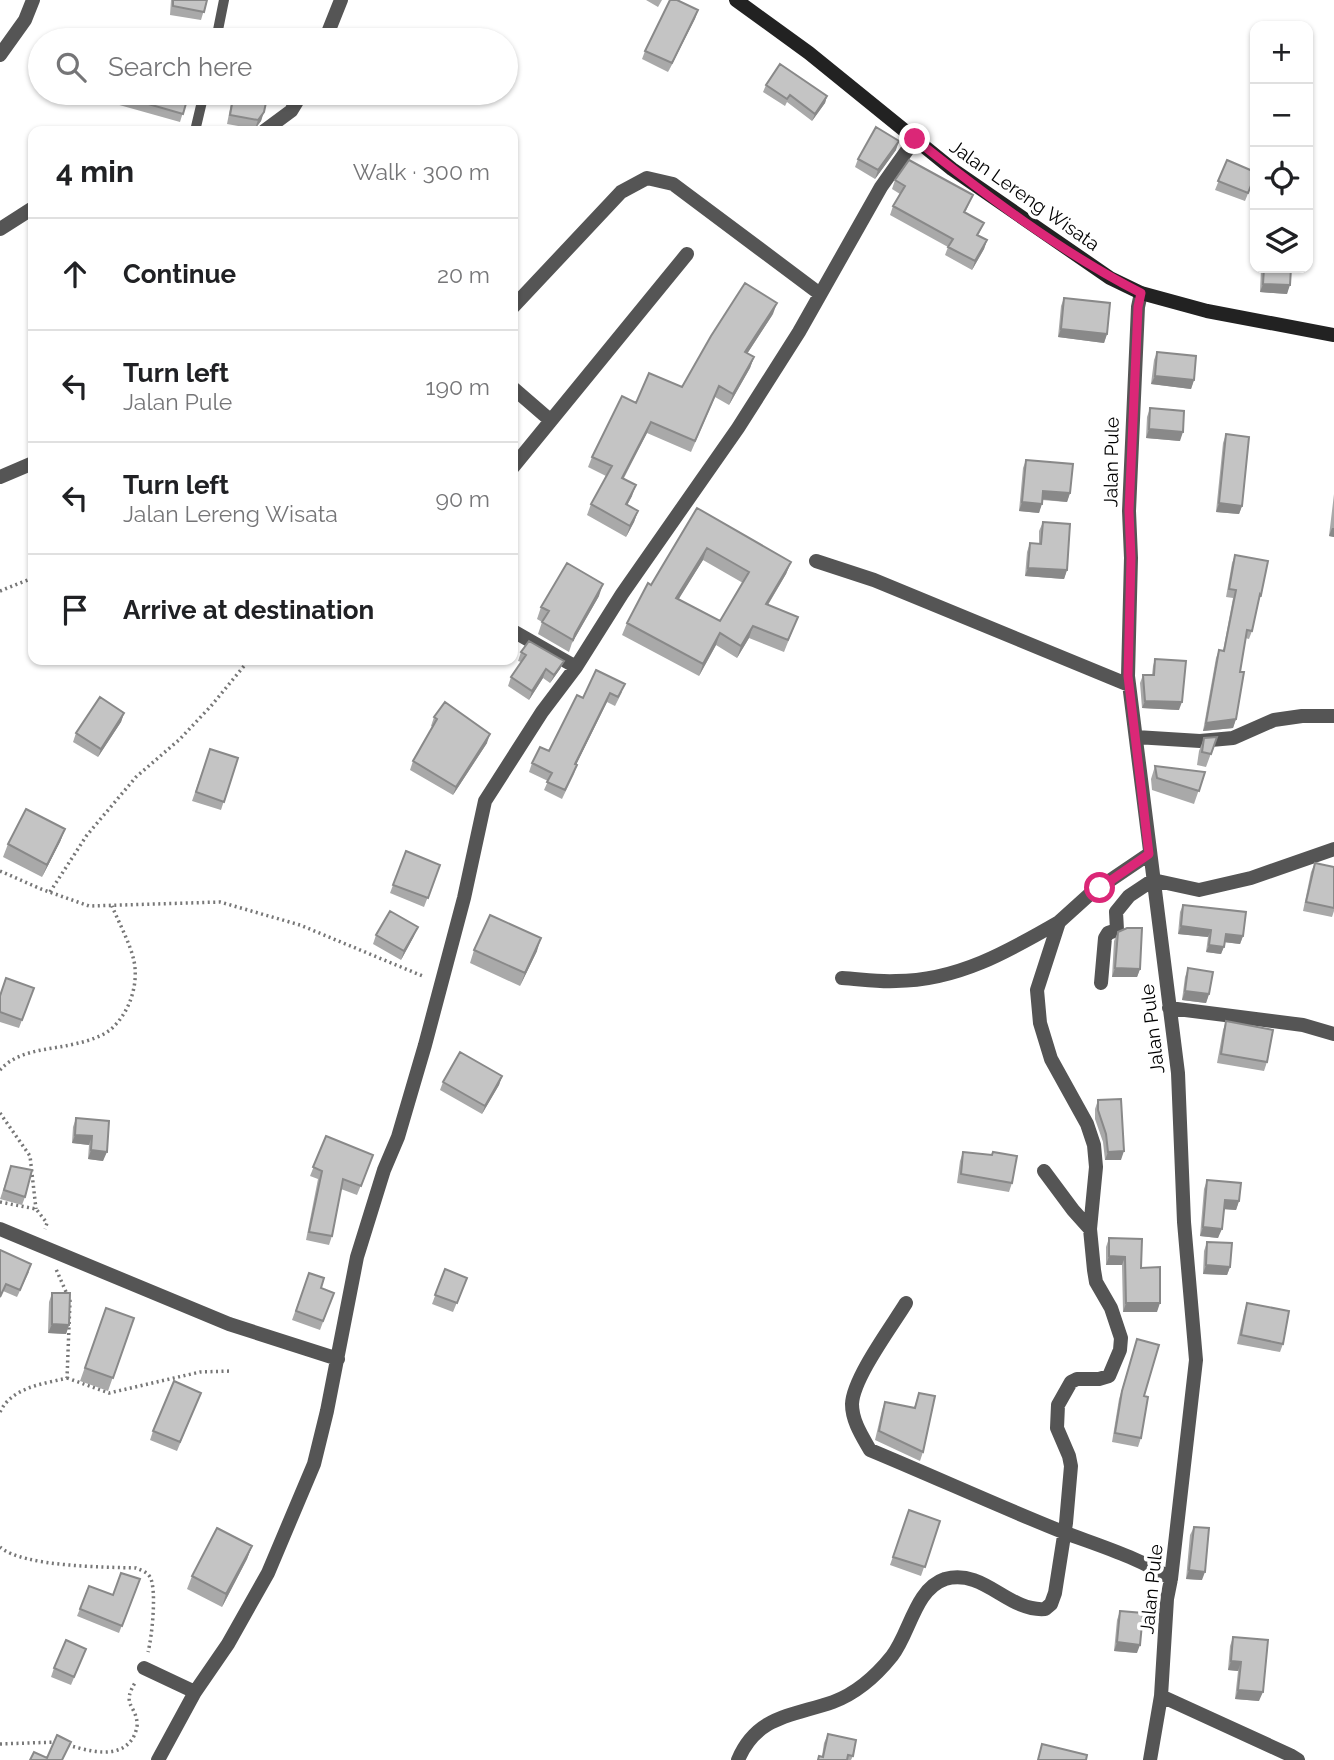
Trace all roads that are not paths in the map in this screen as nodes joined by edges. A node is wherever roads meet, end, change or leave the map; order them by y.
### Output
1 (33, 0) edge
2 (224, 0) edge
3 (341, 0) edge
4 (736, 0) edge
5 (218, 28) edge
6 (330, 28) edge
7 (0, 55) edge
8 (201, 105) edge
9 (295, 105) edge
10 (196, 126) edge
11 (271, 126) edge
12 (915, 139) junction
13 (28, 211) edge
14 (0, 229) edge
15 (687, 254) dead end
16 (1141, 293) junction
17 (820, 294) junction
18 (518, 302) edge
19 (1334, 335) edge
20 (518, 392) edge
21 (550, 420) junction
22 (518, 461) edge
23 (28, 465) edge
24 (0, 477) edge
25 (816, 561) dead end
26 (518, 634) edge
27 (576, 667) junction
28 (1129, 685) junction
29 (1334, 716) edge
30 (1136, 737) junction
31 (1334, 849) edge
32 (1149, 854) junction
33 (1153, 880) junction
34 (1059, 922) junction
35 (842, 978) dead end
36 (1101, 983) dead end
37 (1170, 1008) junction
38 (1334, 1034) edge
39 (1044, 1171) dead end
40 (1090, 1228) junction
41 (0, 1229) edge
42 (906, 1303) dead end
43 (338, 1359) junction
44 (1065, 1532) junction
45 (1171, 1579) junction
46 (144, 1668) road end
47 (195, 1692) junction
48 (1161, 1696) junction
49 (158, 1760) edge
50 (738, 1760) edge
51 (1150, 1760) edge
52 (1298, 1760) edge

1 - 7 street
2 - 5 lane
3 - 6 street
4 - 12 main road, Jalan Lereng Wisata
8 - 10 lane
9 - 11 street
12 - 16 main road, Jalan Lereng Wisata
12 - 17 street
13 - 14 street
15 - 21 street
16 - 19 main road, Jalan Lereng Wisata
16 - 28 street, Jalan Pule
17 - 18 street
17 - 27 street
20 - 21 street
21 - 22 street
23 - 24 street
25 - 28 street
26 - 27 street
27 - 43 street
28 - 30 street, Jalan Pule
29 - 30 street
30 - 32 street, Jalan Pule
31 - 33 street
32 - 33 street, Jalan Pule
32 - 34 street
33 - 36 street
33 - 37 street, Jalan Pule
34 - 35 street
34 - 40 street
37 - 38 street
37 - 45 street, Jalan Pule
39 - 40 street
40 - 44 street
41 - 43 street
42 - 44 street
43 - 47 street
44 - 45 street
44 - 50 street
45 - 48 street, Jalan Pule
46 - 47 street
47 - 49 street
48 - 51 street, Jalan Pule
48 - 52 street

